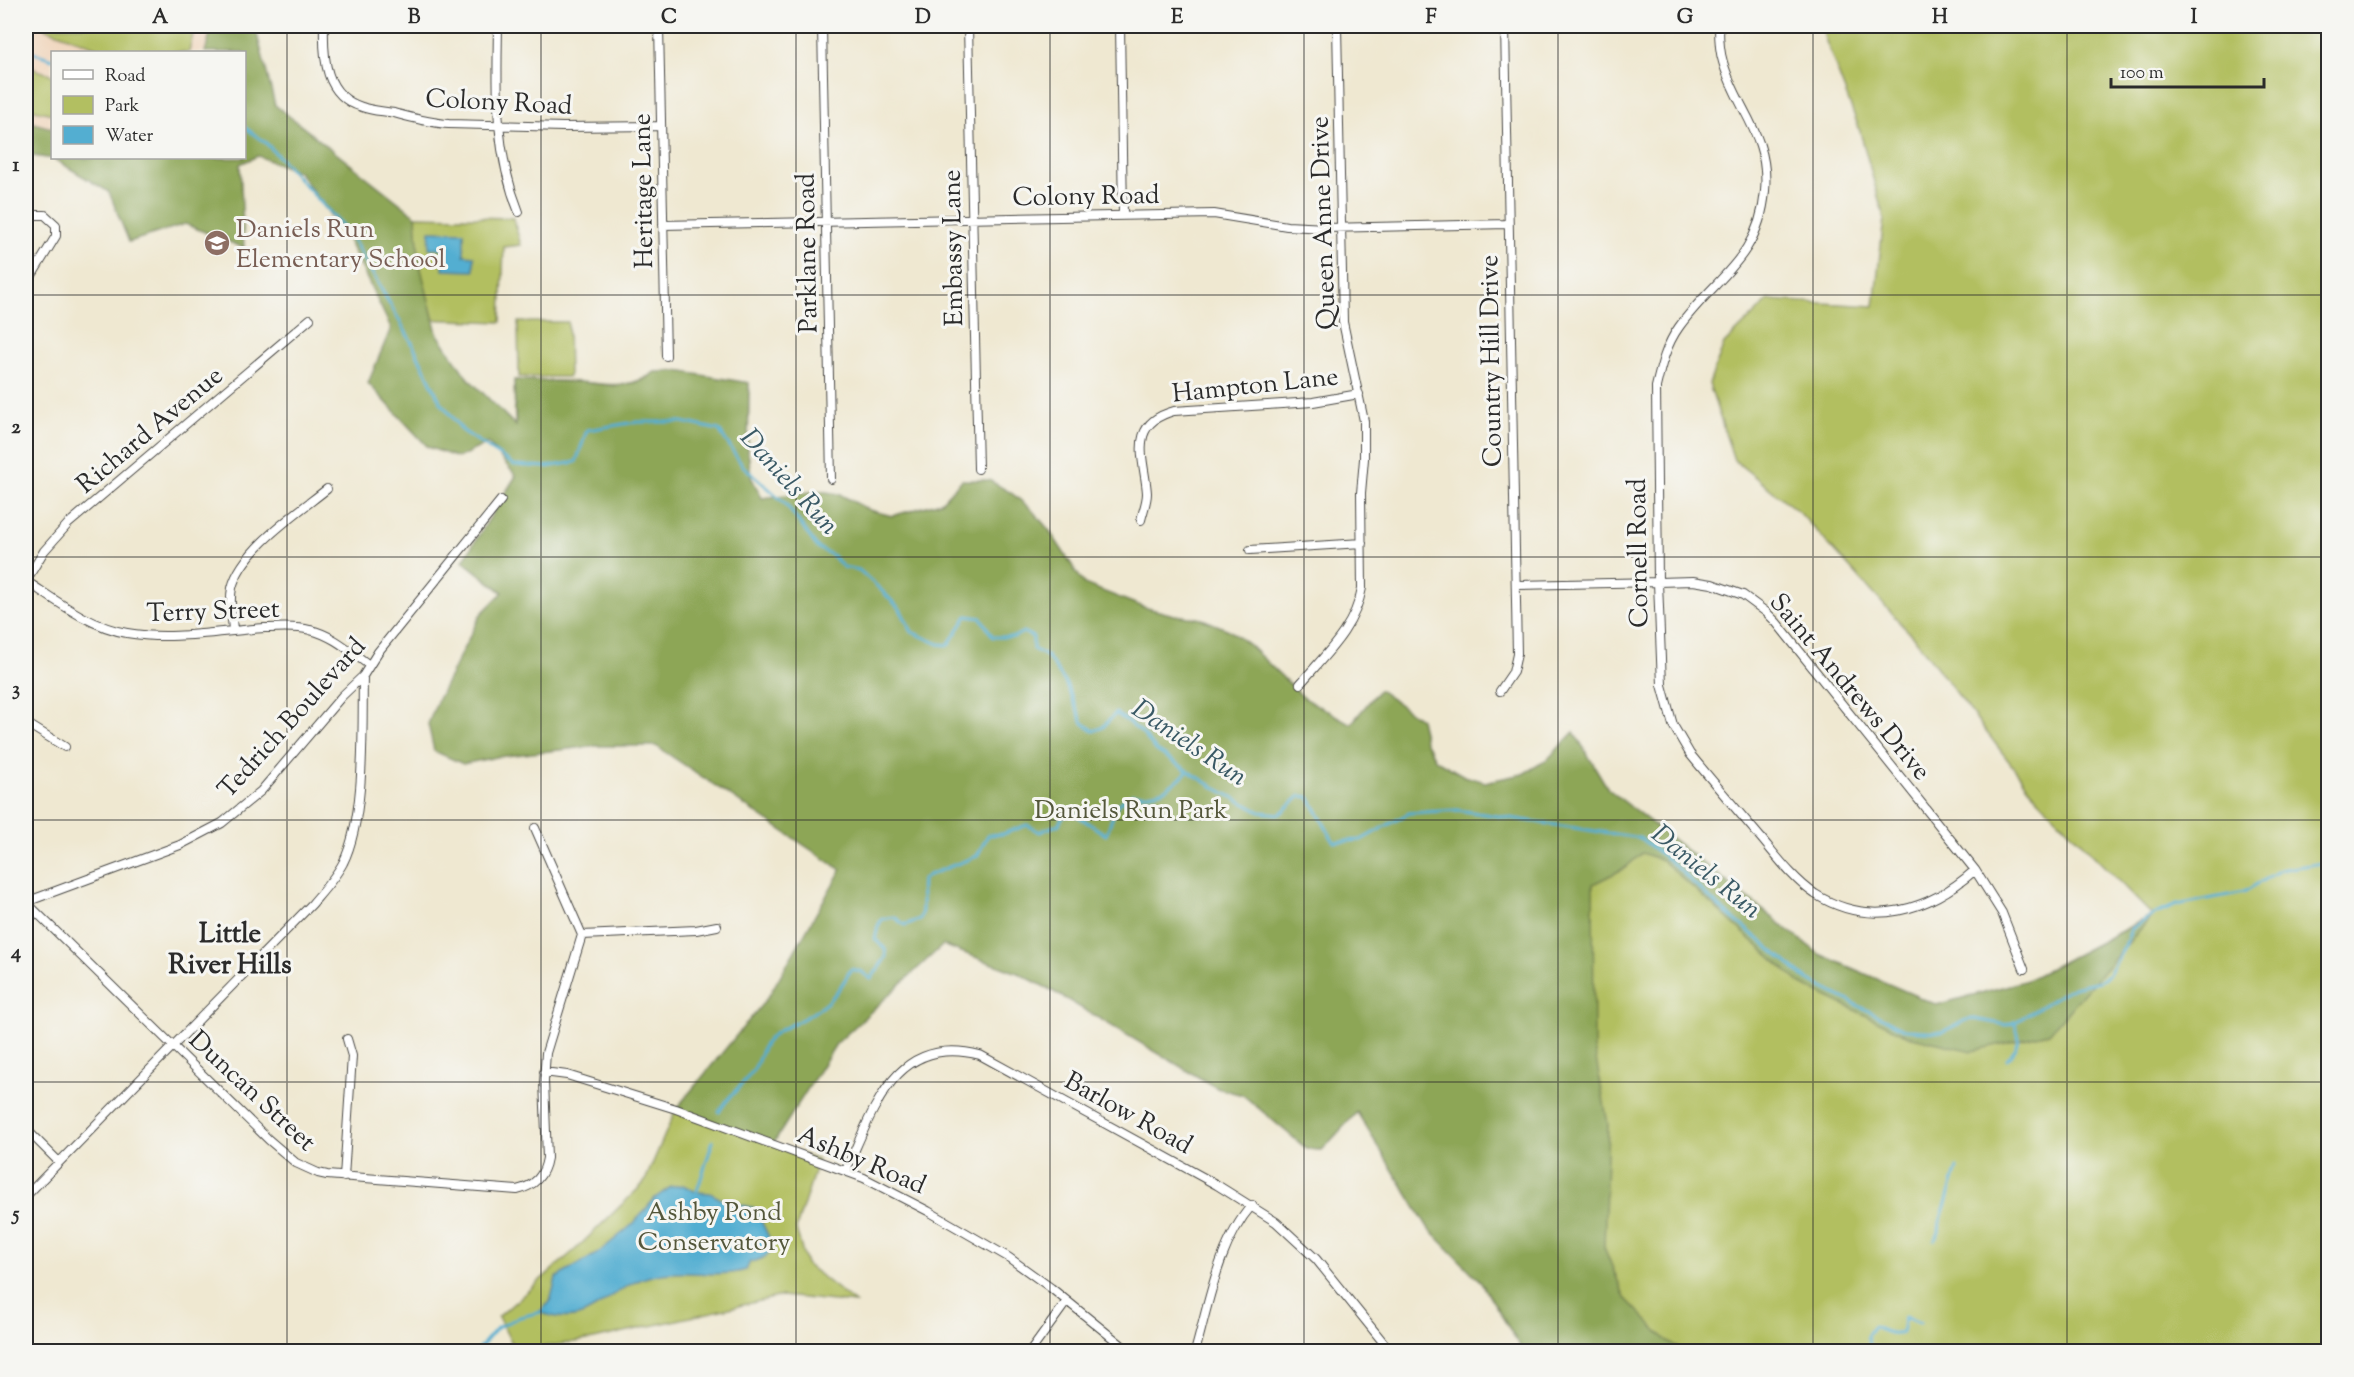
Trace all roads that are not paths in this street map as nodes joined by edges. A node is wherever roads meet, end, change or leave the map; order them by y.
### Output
1 (324, 26) edge
2 (498, 26) edge
3 (659, 26) edge
4 (822, 26) edge
5 (968, 26) edge
6 (1120, 26) edge
7 (1337, 26) edge
8 (1505, 26) edge
9 (1719, 26) edge
10 (498, 124) junction
11 (661, 126) junction
12 (519, 212) dead end
13 (1123, 214) junction
14 (972, 218) junction
15 (826, 221) junction
16 (1508, 224) junction
17 (26, 225) edge
18 (663, 225) junction
19 (1341, 227) junction
20 (28, 274) edge
21 (26, 285) edge
22 (310, 319) dead end
23 (666, 356) dead end
24 (1359, 394) junction
25 (978, 469) dead end
26 (831, 479) dead end
27 (327, 489) dead end
28 (501, 500) dead end
29 (1141, 520) dead end
30 (1362, 543) junction
31 (1250, 550) dead end
32 (26, 581) edge
33 (1658, 582) junction
34 (1516, 585) junction
35 (233, 630) junction
36 (369, 665) junction
37 (363, 676) junction
38 (1300, 684) dead end
39 (1500, 691) dead end
40 (26, 723) edge
41 (65, 747) dead end
42 (535, 828) dead end
43 (1975, 870) junction
44 (26, 902) edge
45 (717, 926) dead end
46 (582, 935) junction
47 (2024, 969) dead end
48 (347, 1039) dead end
49 (173, 1045) junction
50 (544, 1072) junction
51 (26, 1129) edge
52 (59, 1162) junction
53 (846, 1170) junction
54 (344, 1177) junction
55 (26, 1196) edge
56 (1252, 1205) junction
57 (1067, 1301) junction
58 (1030, 1352) edge
59 (1130, 1352) edge
60 (1195, 1352) edge
61 (1391, 1352) edge

1 - 10 street, Colony Road
2 - 10 street
3 - 11 street, Heritage Lane
4 - 15 street, Parklane Road
5 - 14 street, Embassy Lane
6 - 13 street
7 - 19 street, Queen Anne Drive
8 - 16 street, Country Hill Drive
9 - 33 street, Cornell Road
10 - 11 street, Colony Road
10 - 12 street
11 - 18 street, Heritage Lane
13 - 14 street, Colony Road
13 - 19 street, Colony Road
14 - 15 street, Colony Road
14 - 25 street, Embassy Lane
15 - 18 street, Colony Road
15 - 26 street, Parklane Road
16 - 19 street, Colony Road
16 - 34 street, Country Hill Drive
17 - 20 street
18 - 23 street, Heritage Lane
19 - 24 street, Queen Anne Drive
20 - 21 street
22 - 32 street, Richard Avenue
24 - 29 street, Hampton Lane
24 - 30 street, Queen Anne Drive
27 - 35 street
28 - 36 street, Tedrich Boulevard
30 - 31 street
30 - 38 street, Queen Anne Drive
32 - 35 street, Terry Street
33 - 34 street, Saint Andrews Drive
33 - 43 street, Saint Andrews Drive
33 - 43 street, Cornell Road
34 - 39 street, Country Hill Drive
35 - 36 street, Terry Street
36 - 37 street, Tedrich Boulevard
37 - 44 street, Tedrich Boulevard
37 - 49 street
40 - 41 street
42 - 46 street
43 - 47 street, Saint Andrews Drive
44 - 49 street, Duncan Street
45 - 46 street
46 - 50 street, Duncan Street
48 - 54 street
49 - 52 street
49 - 54 street, Duncan Street
50 - 53 street, Ashby Road
50 - 54 street, Duncan Street
51 - 52 street
52 - 55 street
53 - 56 street, Barlow Road
53 - 57 street, Ashby Road
56 - 60 street
56 - 61 street, Barlow Road
57 - 58 street
57 - 59 street, Ashby Road

